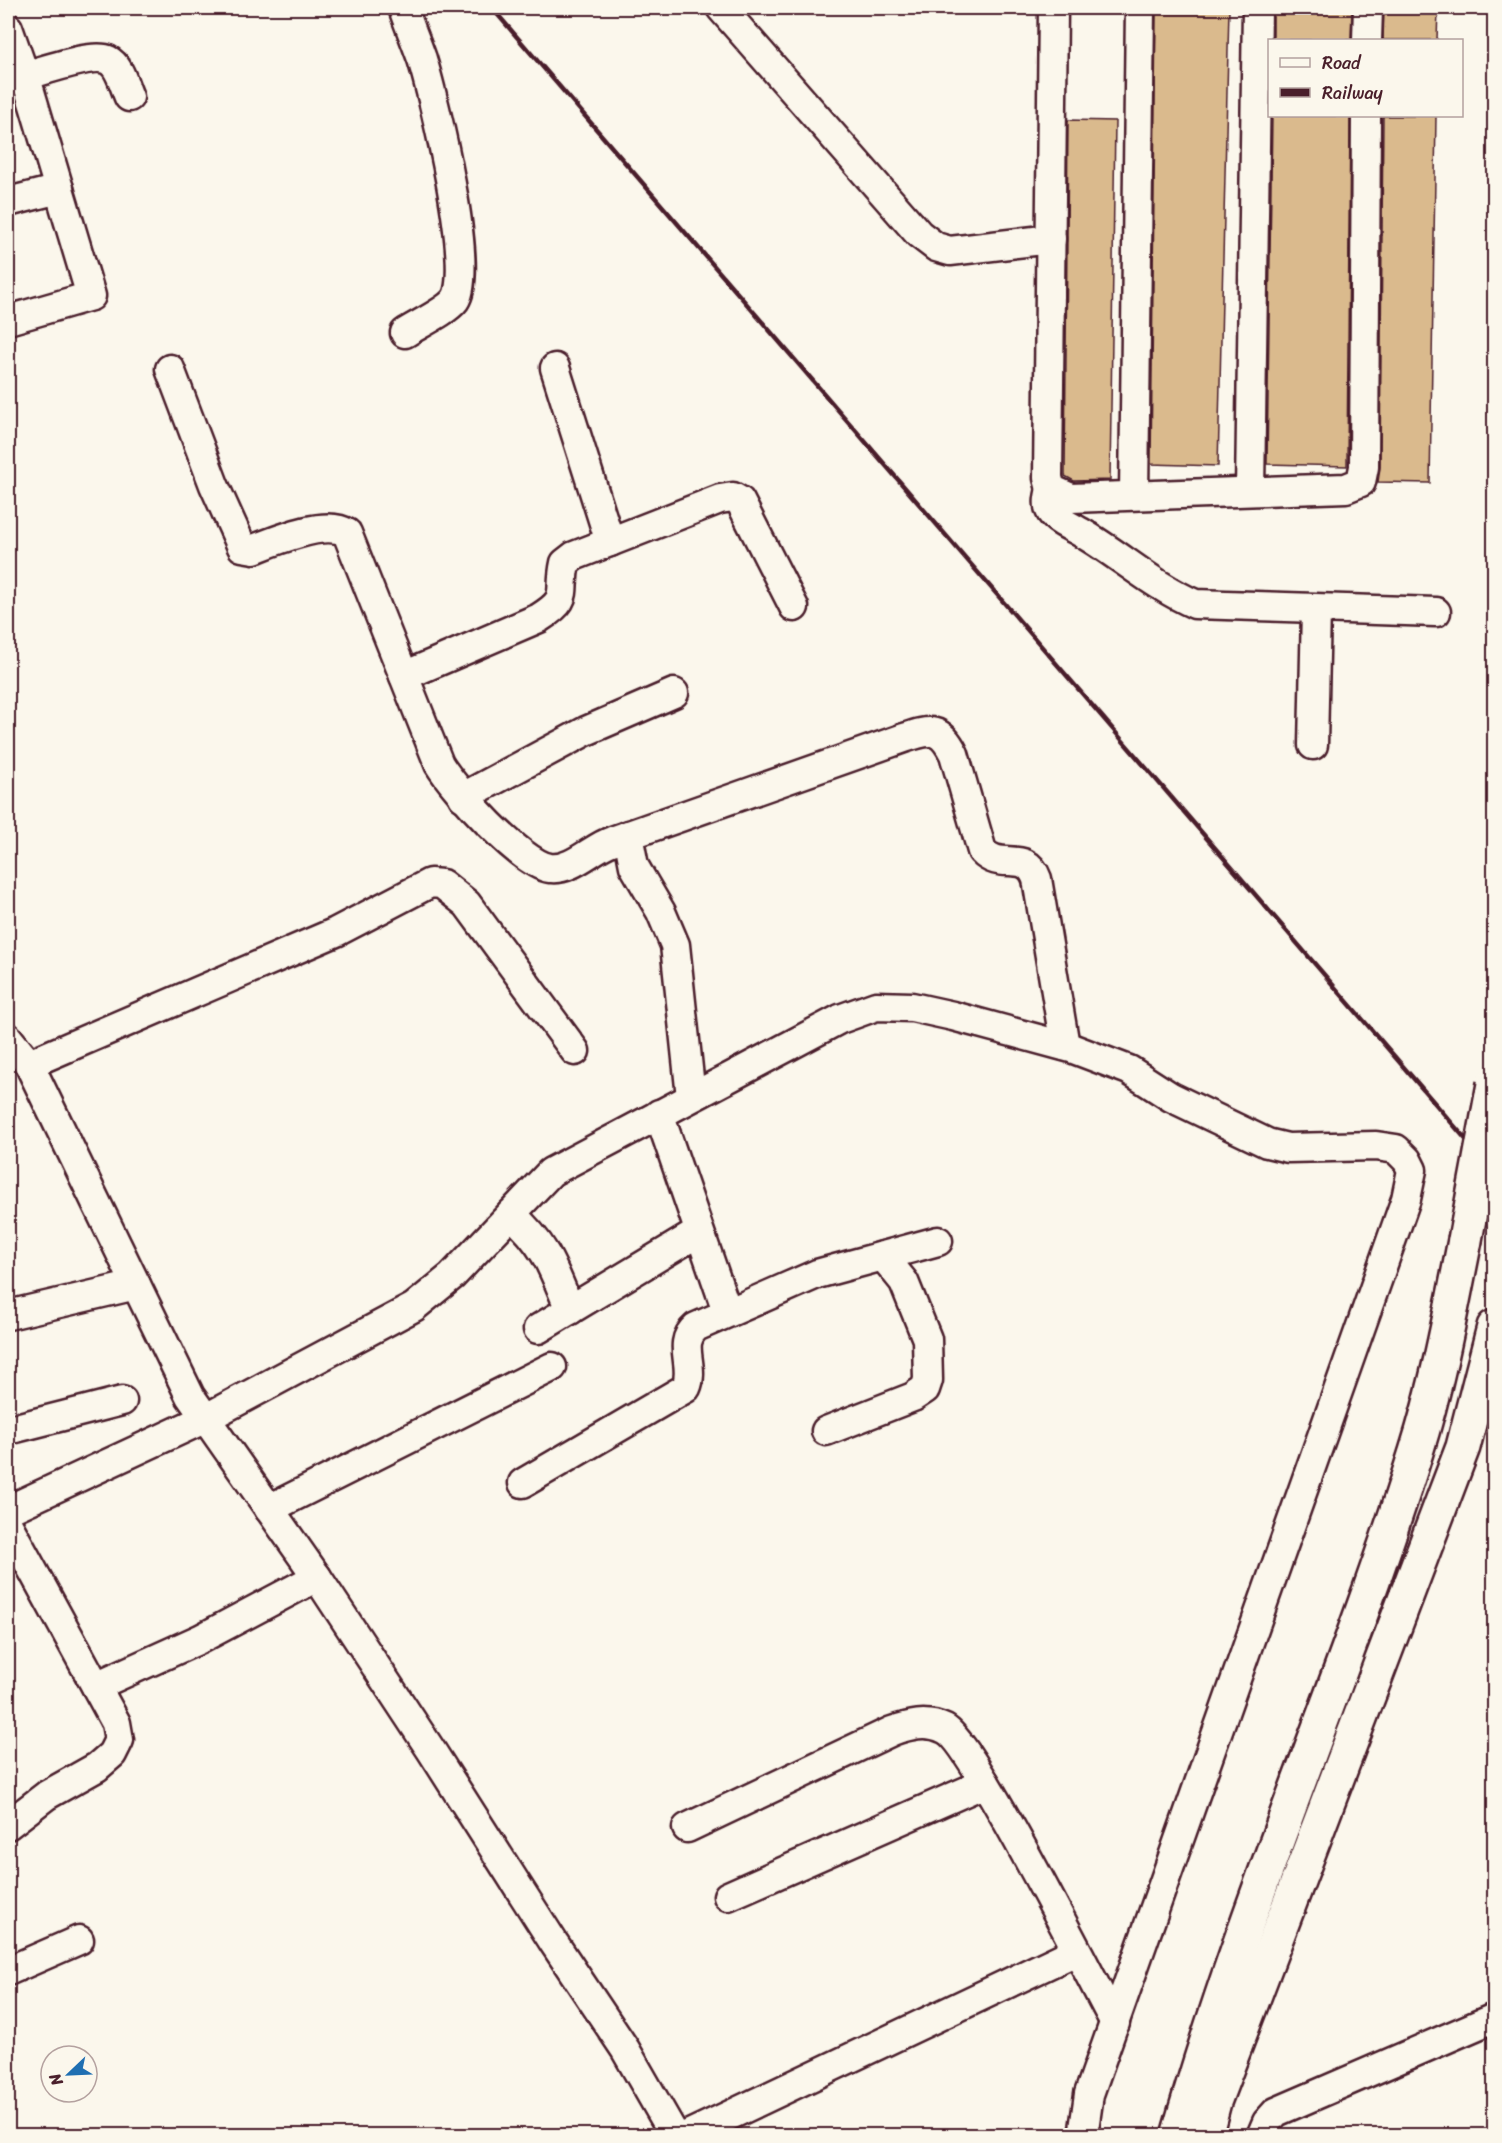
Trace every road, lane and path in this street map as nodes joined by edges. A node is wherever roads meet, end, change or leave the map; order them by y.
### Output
1 (403, 8) edge
2 (721, 8) edge
3 (1053, 8) edge
4 (1140, 8) edge
5 (1257, 8) edge
6 (1368, 8) edge
7 (8, 28) edge
8 (1367, 39) edge
9 (16, 79) edge
10 (129, 97) dead end
11 (1366, 117) edge
12 (59, 189) junction
13 (8, 202) edge
14 (1051, 239) junction
15 (8, 320) edge
16 (405, 333) dead end
17 (555, 368) dead end
18 (170, 369) dead end
19 (1051, 489) junction
20 (1250, 491) junction
21 (1134, 495) junction
22 (610, 542) junction
23 (794, 607) dead end
24 (1316, 609) junction
25 (1436, 612) dead end
26 (404, 676) junction
27 (674, 693) dead end
28 (1313, 745) dead end
29 (463, 797) junction
30 (628, 836) junction
31 (8, 1038) edge
32 (1065, 1046) junction
33 (575, 1051) dead end
34 (29, 1064) junction
35 (1494, 1084) edge
36 (691, 1097) junction
37 (659, 1114) junction
38 (511, 1214) junction
39 (699, 1233) junction
40 (938, 1241) dead end
41 (884, 1256) junction
42 (136, 1286) junction
43 (570, 1310) junction
44 (727, 1311) junction
45 (8, 1315) edge
46 (1494, 1327) edge
47 (538, 1329) dead end
48 (552, 1367) dead end
49 (122, 1401) dead end
50 (206, 1419) junction
51 (8, 1430) edge
52 (826, 1431) dead end
53 (524, 1483) dead end
54 (269, 1509) junction
55 (8, 1510) edge
56 (8, 1525) edge
57 (317, 1577) junction
58 (96, 1686) junction
59 (985, 1783) junction
60 (8, 1826) edge
61 (687, 1828) dead end
62 (728, 1896) dead end
63 (79, 1940) dead end
64 (1076, 1951) junction
65 (8, 1971) edge
66 (1494, 2018) edge
67 (1114, 2023) junction
68 (675, 2136) edge
69 (686, 2136) edge
70 (1083, 2136) edge
71 (1178, 2136) edge
72 (1205, 2136) edge
73 (1261, 2136) edge

1 - 16 street
2 - 14 street
3 - 14 street
4 - 21 street
5 - 20 street
6 - 8 street
7 - 9 street
9 - 10 street
9 - 12 street
11 - 20 street
12 - 13 street
12 - 15 street
14 - 19 street
17 - 22 street
18 - 26 street
19 - 21 street
19 - 24 street
20 - 21 street
22 - 23 street
22 - 26 street
24 - 25 street
24 - 28 street
26 - 29 street
27 - 29 street
29 - 30 street
30 - 32 street
30 - 36 street
31 - 34 street
32 - 36 street
32 - 67 street
33 - 34 street
34 - 42 street
35 - 71 highway, bridge
36 - 37 street
37 - 38 street
37 - 39 street
38 - 43 street
38 - 50 street
39 - 43 street
39 - 44 street
40 - 41 street
41 - 44 street
41 - 52 street
42 - 45 street
42 - 50 street
43 - 47 street
44 - 53 street
46 - 72 highway
48 - 54 street
49 - 51 street
50 - 54 street
50 - 55 street
54 - 57 street
56 - 58 street
57 - 58 street
57 - 68 street
58 - 60 street
59 - 61 street
59 - 62 street
59 - 64 street
63 - 65 street
64 - 67 street
64 - 69 street
66 - 73 street
67 - 70 street

